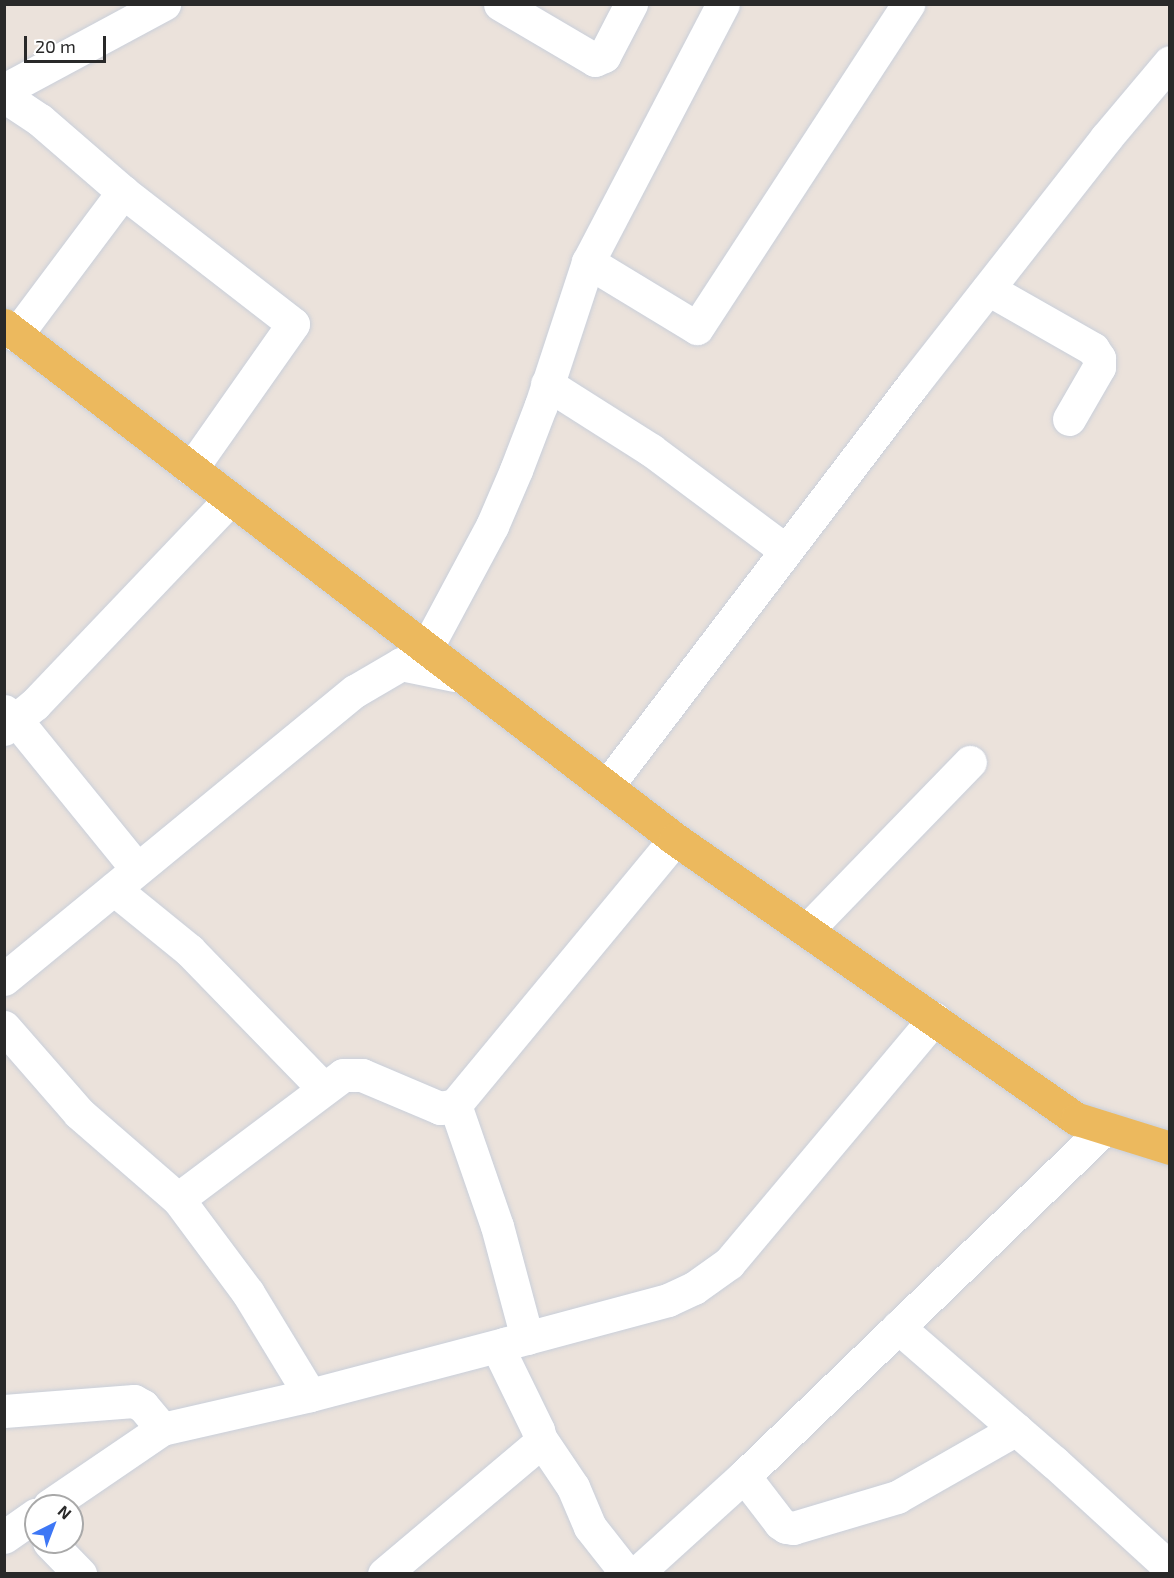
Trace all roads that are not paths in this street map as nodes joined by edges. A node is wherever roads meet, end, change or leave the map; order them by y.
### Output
1 (500, 4) edge
2 (631, 4) edge
3 (723, 4) edge
4 (908, 4) edge
5 (144, 9) edge
6 (1170, 62) edge
7 (8, 83) edge
8 (123, 192) junction
9 (588, 262) junction
10 (988, 289) junction
11 (10, 330) edge
12 (547, 384) junction
13 (1069, 419) dead end
14 (191, 469) junction
15 (231, 499) junction
16 (785, 550) junction
17 (426, 649) junction
18 (462, 677) junction
19 (8, 720) edge
20 (970, 762) dead end
21 (607, 786) junction
22 (675, 839) junction
23 (126, 879) junction
24 (807, 930) junction
25 (4, 979) edge
26 (934, 1018) junction
27 (4, 1027) edge
28 (323, 1088) junction
29 (455, 1105) junction
30 (1105, 1128) junction
31 (1170, 1148) edge
32 (178, 1199) junction
33 (898, 1328) junction
34 (512, 1342) junction
35 (310, 1395) junction
36 (4, 1411) edge
37 (162, 1429) junction
38 (1016, 1429) junction
39 (540, 1438) junction
40 (744, 1476) junction
41 (75, 1494) edge
42 (61, 1554) edge
43 (1170, 1568) edge
44 (80, 1574) edge
45 (384, 1574) edge
46 (627, 1574) edge
47 (636, 1574) edge

1 - 2 street
3 - 9 street
4 - 9 street
5 - 7 street
6 - 10 street
7 - 8 street
8 - 11 street
8 - 14 street
9 - 12 street
10 - 13 street
10 - 16 street
11 - 14 main road
12 - 16 street
12 - 17 street
14 - 15 main road
15 - 17 main road
15 - 19 street
16 - 21 street
17 - 18 main road
18 - 21 main road
18 - 23 street
19 - 23 street
20 - 24 street
21 - 22 main road
22 - 24 main road
22 - 29 street
23 - 25 street
23 - 28 street
24 - 26 main road
26 - 30 main road
26 - 34 street
27 - 32 street
28 - 29 street
28 - 32 street
29 - 34 street
30 - 31 main road
30 - 33 street
32 - 35 street
33 - 38 street
33 - 40 street
34 - 35 street
34 - 39 street
35 - 37 street
36 - 37 street
37 - 41 street
38 - 40 street
38 - 43 street
39 - 45 street
39 - 46 street
40 - 47 street
42 - 44 street

